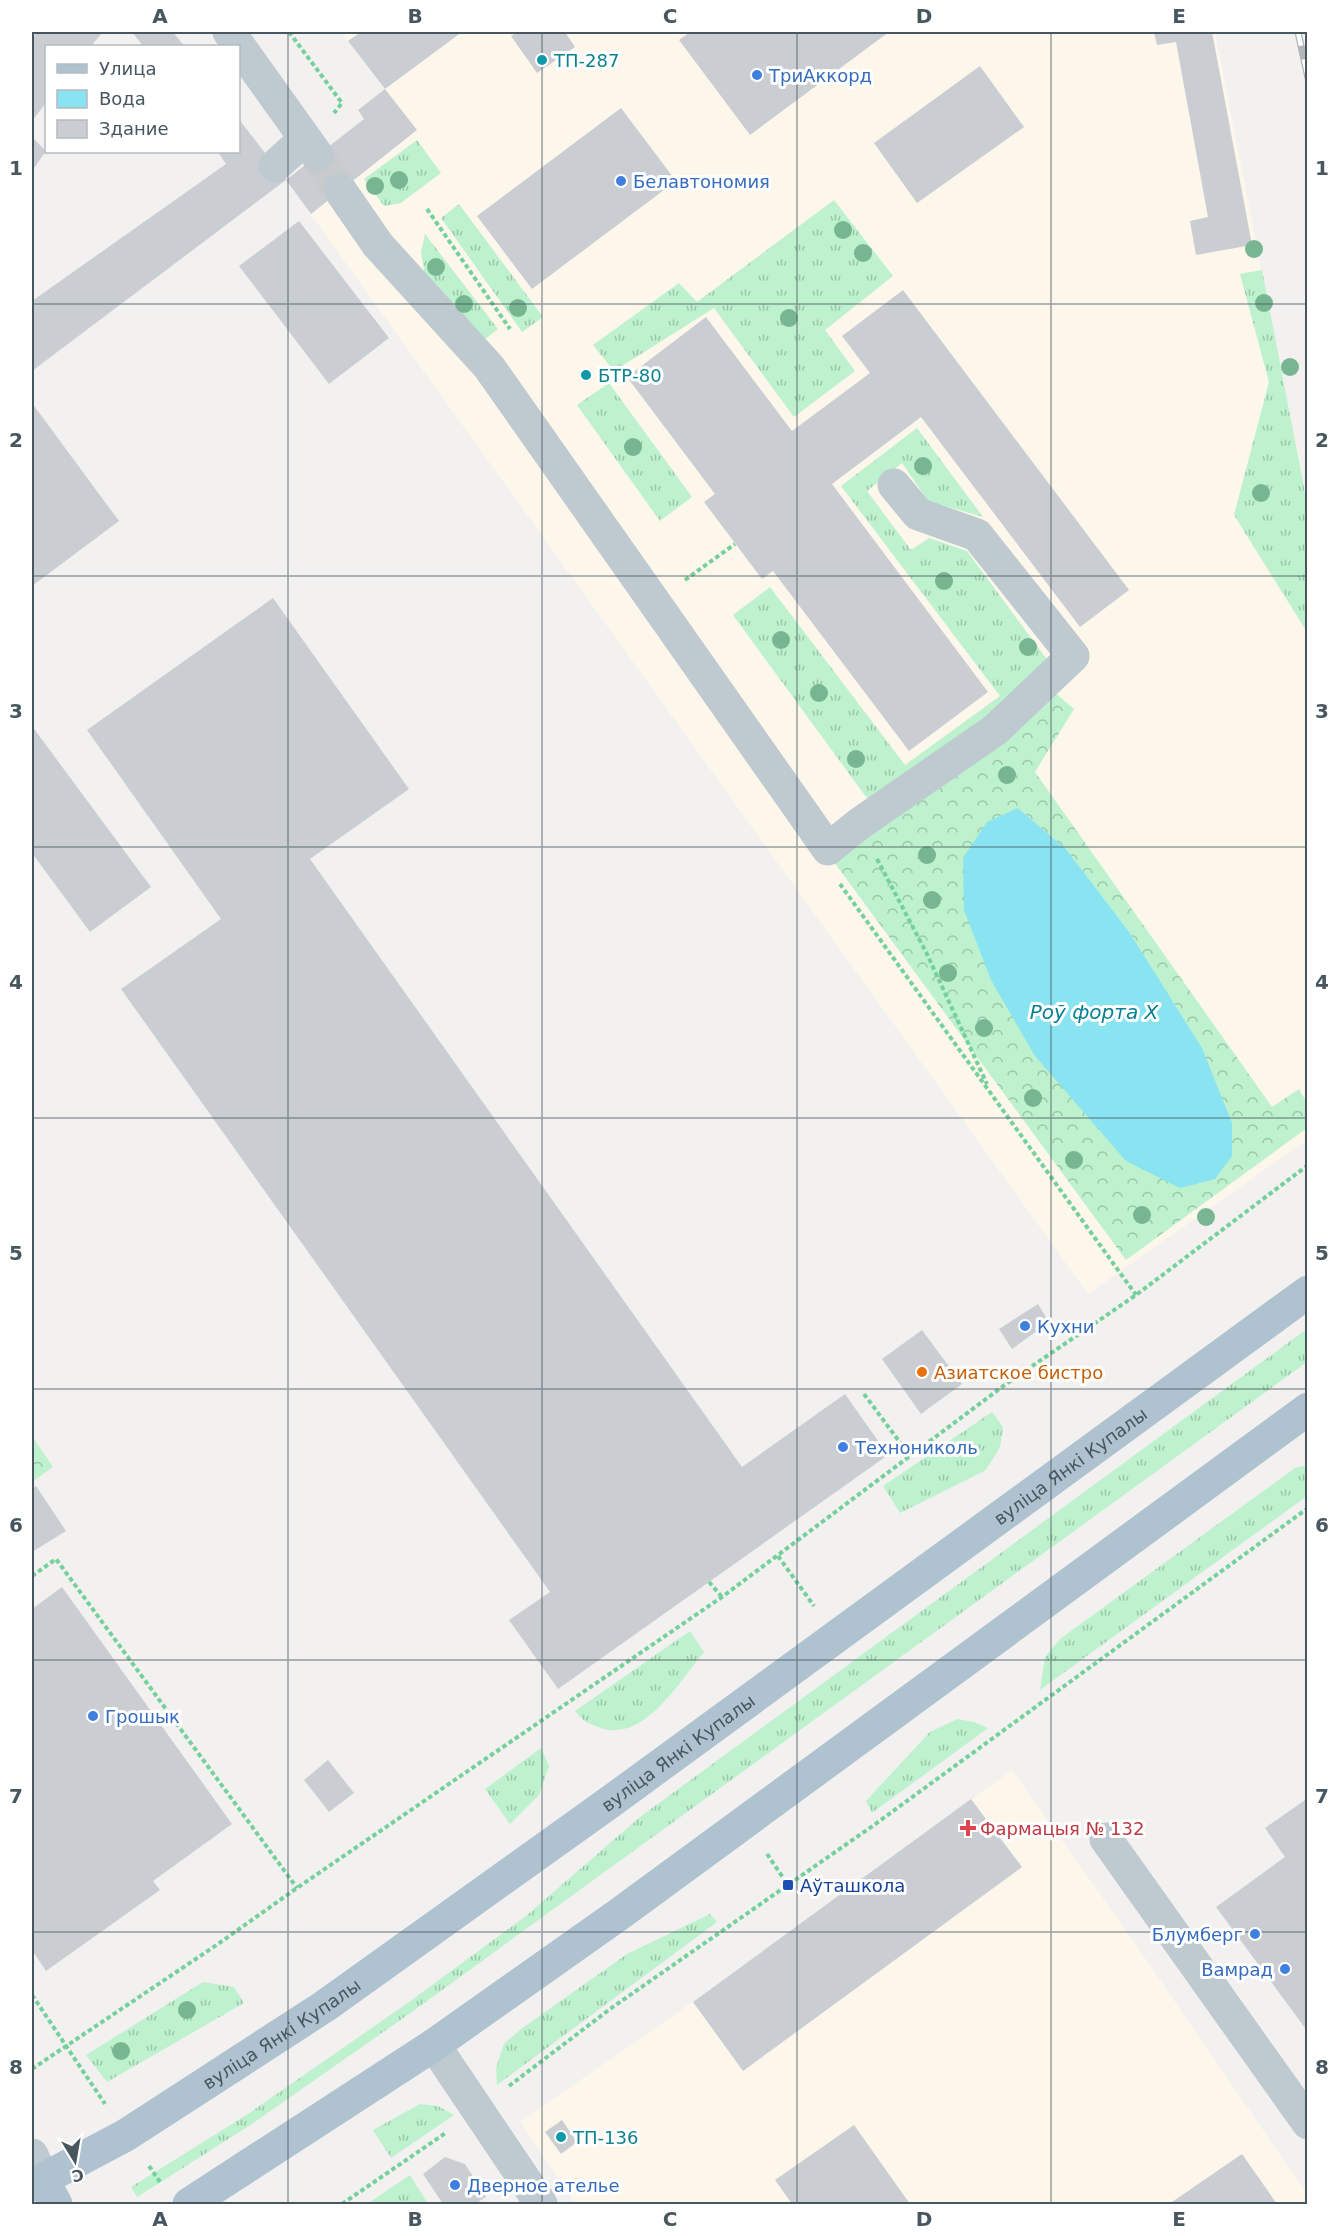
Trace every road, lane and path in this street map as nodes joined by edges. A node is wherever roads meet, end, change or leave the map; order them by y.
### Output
1 (229, 32) edge
2 (239, 45) edge
3 (240, 47) edge
4 (275, 166) dead end
5 (340, 190) tunnel mouth
6 (428, 209) dead end
7 (515, 337) dead end
8 (894, 485) dead end
9 (735, 544) dead end
10 (655, 602) junction
11 (873, 850) dead end
12 (837, 880) dead end
13 (991, 1093) junction
14 (1308, 1165) edge
15 (1308, 1292) edge
16 (1136, 1295) junction
17 (864, 1394) dead end
18 (1308, 1409) edge
19 (910, 1456) junction
20 (1308, 1508) edge
21 (778, 1556) junction
22 (32, 1576) edge
23 (709, 1582) dead end
24 (722, 1597) junction
25 (835, 1637) junction
26 (1106, 1839) dead end
27 (297, 1888) junction
28 (32, 1995) edge
29 (66, 2044) junction
30 (434, 2045) junction
31 (32, 2069) edge
32 (477, 2110) junction
33 (1308, 2123) edge
34 (126, 2135) junction
35 (41, 2181) edge
36 (176, 2196) edge
37 (342, 2205) edge
38 (540, 2205) edge

1 - 2 lane
3 - 4 lane
5 - 10 lane
6 - 7 path
8 - 10 lane
9 - 10 path
11 - 13 path
12 - 13 path
13 - 16 path
14 - 16 path
15 - 25 main road, вуліца Янкі Купалы
16 - 19 path
17 - 19 path
18 - 30 main road
19 - 21 path
20 - 32 path
21 - 24 path
21 - 25 path
22 - 27 path
23 - 24 path
24 - 27 path
25 - 34 main road, вуліца Янкі Купалы
26 - 33 lane
27 - 29 path
28 - 29 path
29 - 31 path
29 - 34 path
30 - 32 lane
30 - 36 main road
32 - 37 path
32 - 38 lane
34 - 35 main road, вуліца Янкі Купалы
34 - 36 path

